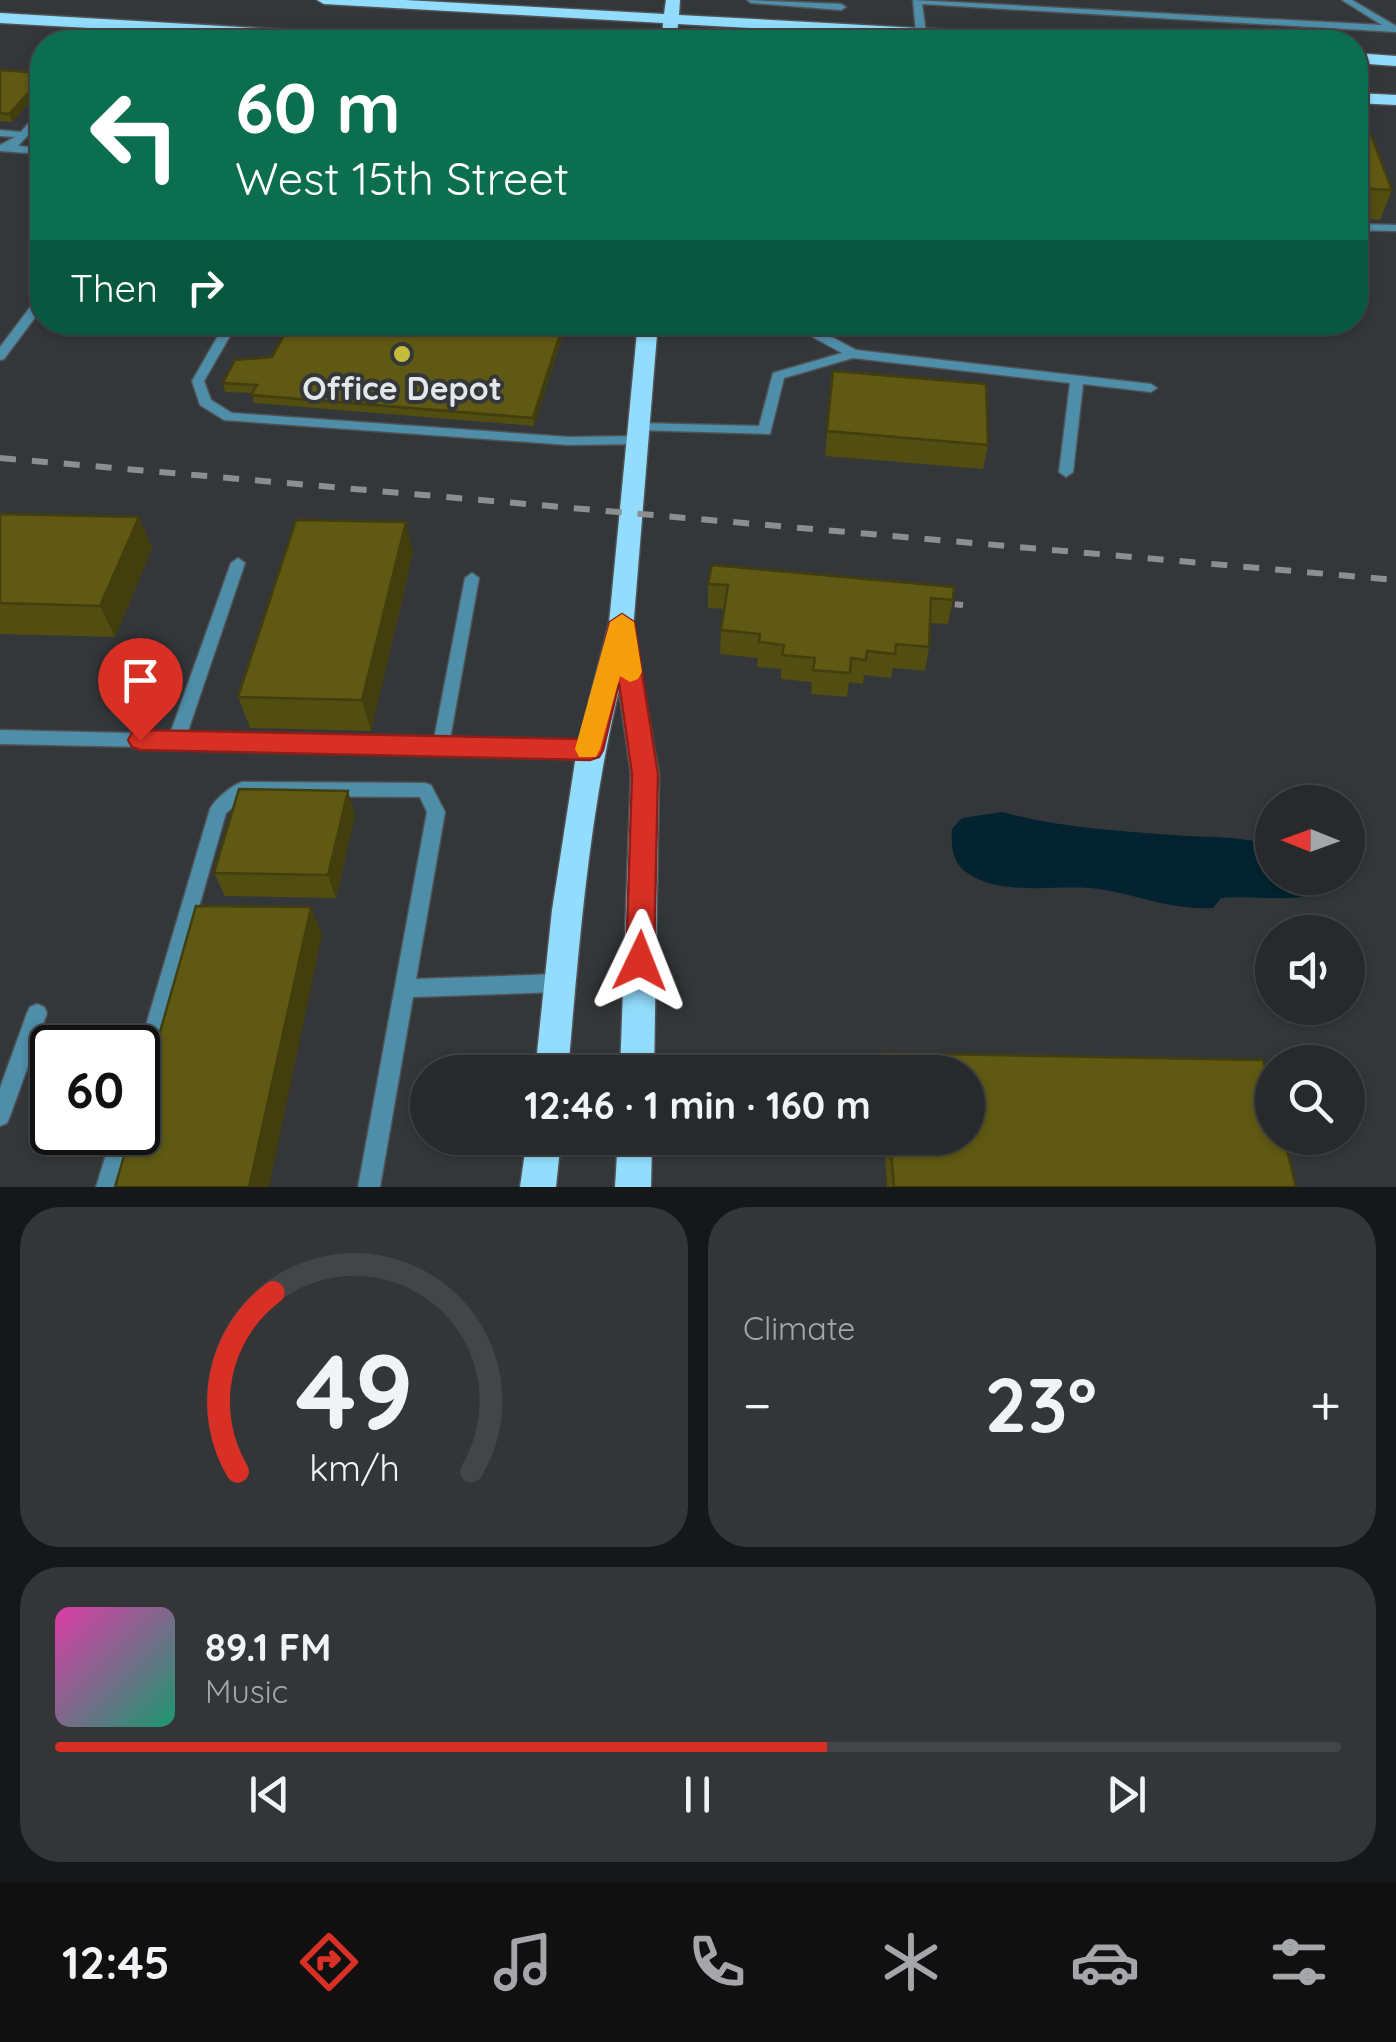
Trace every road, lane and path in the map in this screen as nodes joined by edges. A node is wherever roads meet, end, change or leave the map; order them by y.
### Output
1 (324, 0) edge
2 (673, 0) edge
3 (751, 0) edge
4 (1346, 0) edge
5 (917, 1) edge
6 (425, 3) edge
7 (845, 4) edge
8 (0, 18) edge
9 (671, 20) junction
10 (123, 25) junction
11 (838, 29) junction
12 (118, 30) edge
13 (182, 30) edge
14 (670, 30) edge
15 (858, 30) edge
16 (920, 30) edge
17 (1395, 30) edge
18 (1368, 59) edge
19 (1396, 60) edge
20 (1368, 99) edge
21 (1396, 100) edge
22 (30, 127) edge
23 (0, 134) edge
24 (23, 135) junction
25 (4, 148) edge
26 (1368, 149) edge
27 (30, 150) edge
28 (1373, 154) edge
29 (1368, 227) edge
30 (1396, 228) edge
31 (30, 316) edge
32 (225, 335) edge
33 (647, 335) edge
34 (818, 335) edge
35 (853, 354) junction
36 (0, 356) edge
37 (1076, 380) junction
38 (1151, 388) dead end
39 (638, 433) junction
40 (1066, 472) dead end
41 (238, 563) dead end
42 (472, 578) dead end
43 (622, 622) junction
44 (0, 737) edge
45 (176, 741) junction
46 (442, 746) junction
47 (590, 750) junction
48 (560, 984) junction
49 (404, 988) junction
50 (37, 1013) dead end
51 (155, 1025) edge
52 (552, 1055) edge
53 (637, 1055) edge
54 (0, 1116) edge
55 (116, 1155) edge
56 (542, 1155) edge
57 (634, 1155) edge
58 (107, 1187) edge
59 (369, 1187) edge
60 (538, 1187) edge
61 (633, 1187) edge

1 - 6 main road
2 - 9 main road
3 - 7 lane
4 - 17 lane
5 - 16 lane
5 - 17 lane
6 - 9 main road
7 - 11 lane
8 - 10 main road
9 - 11 main road
9 - 14 main road
10 - 12 lane
10 - 13 main road
11 - 15 main road
18 - 19 main road
20 - 21 main road
22 - 24 lane
23 - 24 lane
24 - 25 lane
25 - 27 lane
26 - 28 lane
29 - 30 lane
31 - 36 lane
32 - 39 lane
33 - 39 main road
34 - 35 lane
35 - 37 lane
35 - 39 lane
37 - 38 lane
37 - 40 lane
39 - 43 main road
41 - 45 lane
42 - 46 lane
43 - 47 main road
43 - 53 main road
44 - 45 lane
45 - 46 lane
46 - 47 lane
47 - 48 main road
48 - 49 lane
48 - 52 main road
49 - 51 lane
49 - 59 lane
50 - 54 lane
55 - 58 lane
56 - 60 main road
57 - 61 main road

